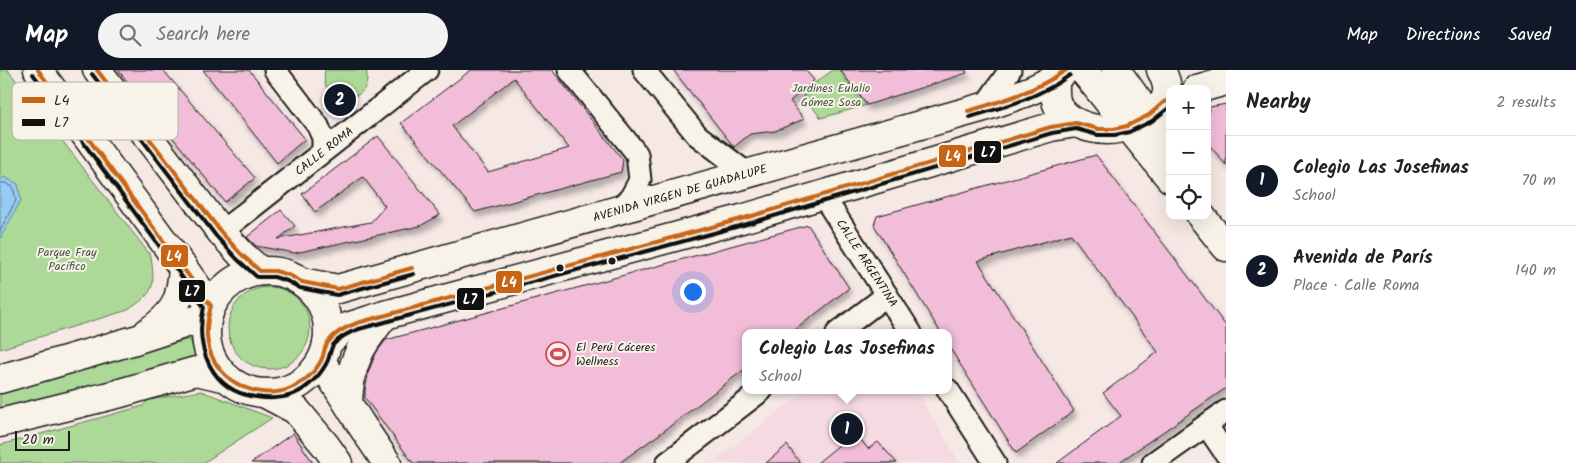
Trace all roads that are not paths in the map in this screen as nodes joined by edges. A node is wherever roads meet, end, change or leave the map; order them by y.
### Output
1 (38, 70) edge
2 (97, 70) edge
3 (275, 70) edge
4 (569, 70) edge
5 (644, 70) edge
6 (1010, 70) edge
7 (1083, 70) edge
8 (1116, 70) edge
9 (1161, 70) edge
10 (413, 74) edge
11 (1060, 75) edge
12 (1226, 81) edge
13 (47, 82) edge
14 (106, 82) edge
15 (1211, 85) edge
16 (984, 107) junction
17 (1152, 111) edge
18 (1076, 124) junction
19 (1166, 138) edge
20 (90, 140) edge
21 (151, 140) edge
22 (323, 151) junction
23 (748, 174) junction
24 (1169, 175) edge
25 (822, 194) junction
26 (1211, 202) edge
27 (618, 210) junction
28 (1204, 220) edge
29 (1226, 222) edge
30 (221, 232) junction
31 (1226, 247) edge
32 (183, 267) junction
33 (260, 271) junction
34 (302, 282) junction
35 (887, 295) junction
36 (210, 311) junction
37 (385, 315) junction
38 (842, 329) edge
39 (908, 329) edge
40 (135, 340) junction
41 (324, 352) junction
42 (227, 378) junction
43 (0, 379) edge
44 (264, 392) junction
45 (757, 394) edge
46 (951, 394) edge
47 (348, 402) junction
48 (1226, 411) edge
49 (0, 423) edge
50 (1207, 426) junction
51 (1226, 454) edge
52 (338, 463) edge
53 (387, 463) edge
54 (667, 463) edge
55 (995, 463) edge
56 (1153, 463) edge

1 - 13 main road
2 - 14 main road
3 - 22 street
4 - 27 street
5 - 23 street
6 - 16 street
7 - 17 main road
8 - 17 main road
9 - 17 main road
10 - 22 street, CALLE ROMA
11 - 16 main road, AVENIDA VIRGEN DE GUADALUPE
11 - 18 main road
12 - 15 main road
16 - 23 main road, AVENIDA VIRGEN DE GUADALUPE
17 - 18 main road
17 - 19 main road
17 - 24 main road
18 - 25 main road
20 - 32 main road
21 - 30 main road
22 - 30 street, CALLE ROMA
23 - 27 main road, AVENIDA VIRGEN DE GUADALUPE
25 - 35 street, CALLE ARGENTINA
25 - 37 main road
26 - 29 main road
27 - 34 main road, AVENIDA VIRGEN DE GUADALUPE
28 - 31 main road
30 - 33 main road
32 - 36 main road
32 - 40 main road
33 - 34 main road
33 - 36 main road
34 - 41 main road
35 - 38 street
35 - 39 street, CALLE ARGENTINA
36 - 40 main road
36 - 42 main road
37 - 41 main road
37 - 47 main road
40 - 43 main road
41 - 44 main road
41 - 47 main road
42 - 44 main road
42 - 49 main road
44 - 52 main road
45 - 54 street
46 - 55 street
47 - 53 main road
48 - 50 street
50 - 51 street
50 - 56 street

